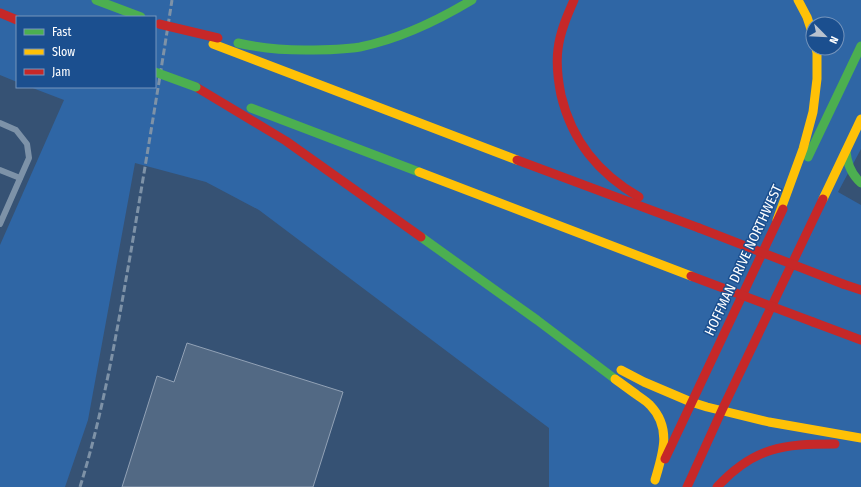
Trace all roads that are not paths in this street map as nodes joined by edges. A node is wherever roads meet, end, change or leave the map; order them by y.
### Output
1 (96, 0) edge
2 (472, 0) edge
3 (574, 0) edge
4 (798, 0) edge
5 (0, 13) edge
6 (138, 16) edge
7 (806, 16) edge
8 (16, 20) edge
9 (157, 23) edge
10 (215, 41) junction
11 (861, 46) edge
12 (817, 56) edge
13 (156, 72) edge
14 (196, 87) junction
15 (861, 119) edge
16 (0, 123) edge
17 (846, 151) junction
18 (0, 170) edge
19 (20, 178) junction
20 (861, 183) edge
21 (777, 220) junction
22 (0, 224) edge
23 (699, 228) junction
24 (861, 290) edge
25 (537, 320) junction
26 (861, 340) edge
27 (691, 402) junction
28 (722, 410) junction
29 (861, 438) edge
30 (861, 444) edge
31 (653, 484) edge
32 (687, 487) edge
33 (717, 487) edge

1 - 6 main road
2 - 10 main road
3 - 23 main road
4 - 7 main road
5 - 8 main road
9 - 10 main road, bridge
10 - 23 main road
11 - 21 main road, HOFFMAN DRIVE NORTHWEST
12 - 21 main road
13 - 14 main road, bridge
14 - 25 main road
14 - 26 main road, bridge
15 - 17 main road
16 - 19 lane
17 - 20 main road
17 - 28 main road
18 - 19 lane
19 - 22 lane
21 - 27 main road, HOFFMAN DRIVE NORTHWEST
23 - 24 main road, bridge
25 - 27 main road
25 - 31 main road
27 - 28 main road
27 - 31 main road, HOFFMAN DRIVE NORTHWEST
28 - 29 main road
28 - 32 main road
30 - 33 main road

